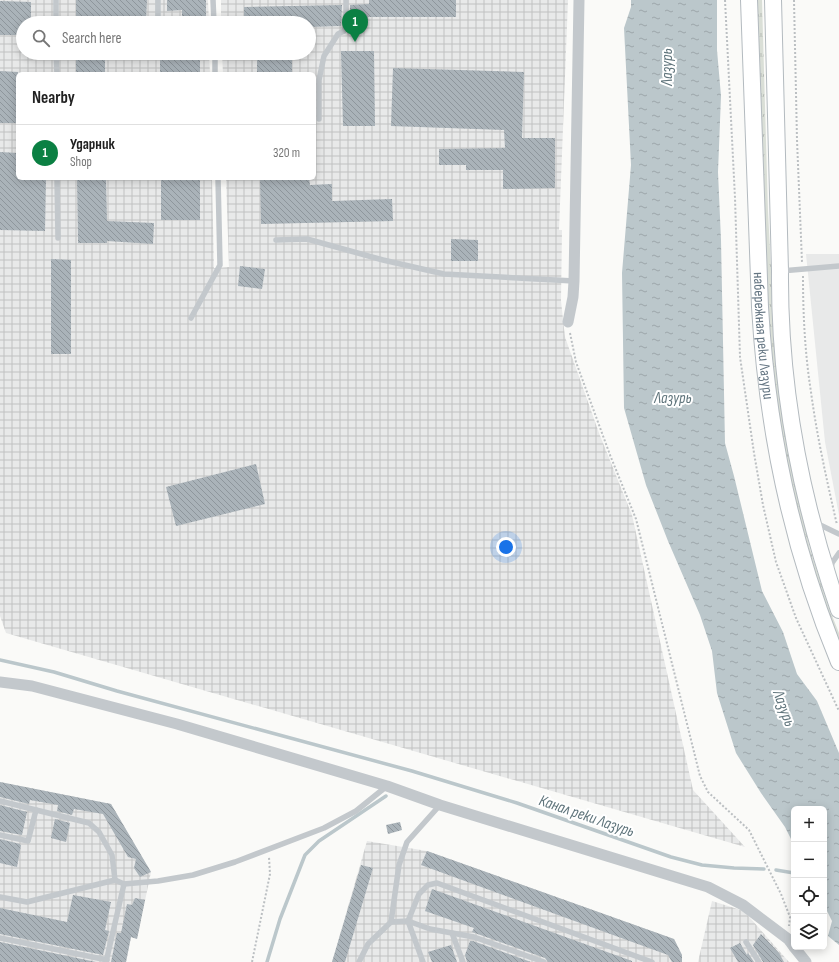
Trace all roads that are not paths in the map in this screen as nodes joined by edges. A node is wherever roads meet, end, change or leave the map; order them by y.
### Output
1 (56, 0) edge
2 (158, 0) edge
3 (213, 0) edge
4 (346, 0) edge
5 (580, 0) edge
6 (749, 0) edge
7 (773, 0) edge
8 (56, 16) edge
9 (158, 16) edge
10 (214, 16) edge
11 (56, 60) edge
12 (214, 60) edge
13 (57, 72) edge
14 (215, 72) edge
15 (319, 119) dead end
16 (58, 180) edge
17 (218, 180) edge
18 (58, 238) dead end
19 (276, 240) dead end
20 (839, 266) edge
21 (780, 271) junction
22 (574, 281) junction
23 (191, 318) dead end
24 (568, 322) road end
25 (812, 522) junction
26 (839, 534) edge
27 (839, 553) edge
28 (828, 579) junction
29 (839, 610) edge
30 (839, 662) edge
31 (0, 682) edge
32 (387, 786) junction
33 (0, 801) edge
34 (440, 805) junction
35 (36, 810) junction
36 (0, 835) edge
37 (115, 880) junction
38 (124, 884) junction
39 (0, 897) edge
40 (408, 921) junction
41 (391, 922) junction
42 (452, 933) junction
43 (0, 938) edge
44 (746, 942) dead end
45 (791, 943) edge
46 (797, 950) edge
47 (106, 961) edge
48 (359, 962) edge
49 (423, 962) edge
50 (463, 962) edge
51 (544, 962) edge
52 (652, 962) edge
53 (760, 962) edge
54 (806, 962) edge

1 - 8 lane
2 - 9 lane
3 - 10 lane
4 - 15 lane
5 - 22 street
6 - 30 main road, набережная реки Лазури
7 - 21 main road, набережная реки Лазури
11 - 13 lane
12 - 14 lane
16 - 18 lane
17 - 23 lane
19 - 22 lane
20 - 21 lane
21 - 25 main road, набережная реки Лазури
22 - 24 street
25 - 26 lane
25 - 28 main road, набережная реки Лазури
27 - 28 lane
28 - 29 main road, набережная реки Лазури
31 - 32 street
32 - 34 street
32 - 38 lane
33 - 35 lane
34 - 41 lane
34 - 45 street
35 - 36 lane
35 - 37 lane
37 - 38 lane
37 - 39 lane
38 - 47 lane
40 - 41 lane
40 - 42 lane
40 - 49 lane
40 - 52 lane
41 - 48 lane
42 - 50 lane
42 - 51 lane
43 - 47 lane
44 - 53 lane
46 - 54 street

